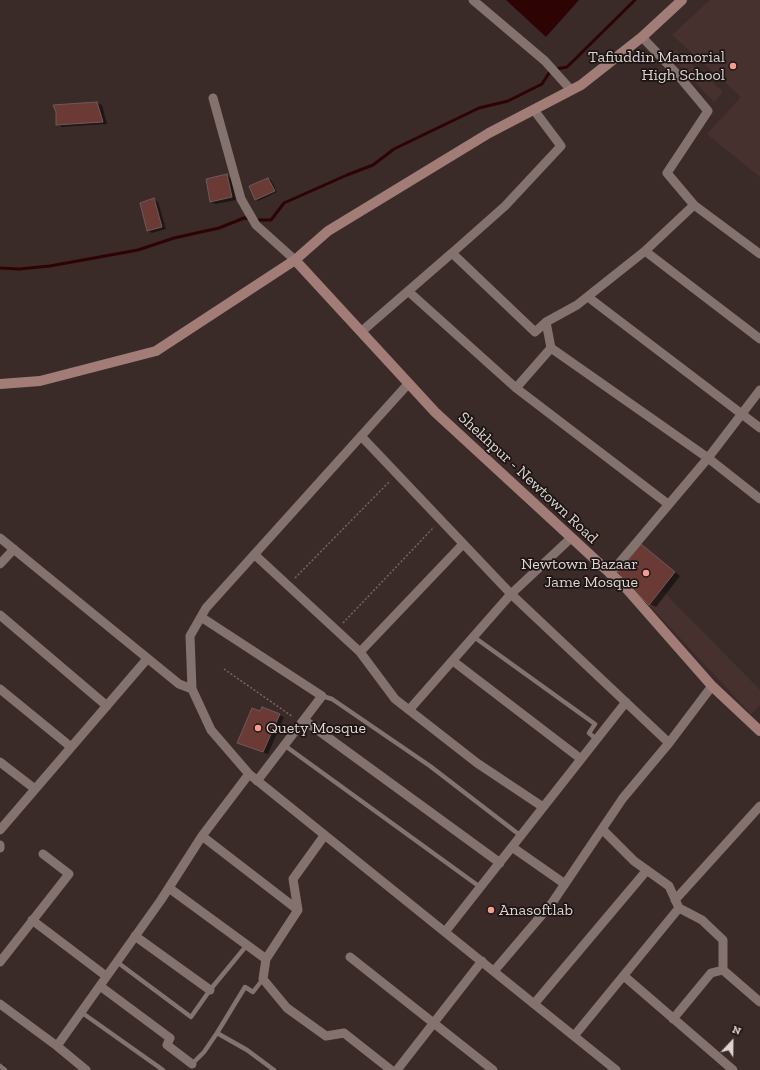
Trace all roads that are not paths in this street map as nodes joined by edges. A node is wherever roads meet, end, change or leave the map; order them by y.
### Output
1 (473, 0) edge
2 (682, 0) edge
3 (642, 37) junction
4 (571, 90) junction
5 (213, 98) dead end
6 (534, 110) junction
7 (694, 204) junction
8 (644, 250) junction
9 (452, 253) junction
10 (760, 254) edge
11 (295, 260) junction
12 (408, 291) junction
13 (588, 297) junction
14 (546, 322) junction
15 (361, 332) junction
16 (760, 339) edge
17 (551, 348) junction
18 (0, 384) edge
19 (408, 384) junction
20 (516, 388) junction
21 (760, 390) edge
22 (742, 414) junction
23 (760, 428) edge
24 (361, 436) junction
25 (708, 458) junction
26 (760, 499) edge
27 (668, 504) junction
28 (0, 538) edge
29 (571, 538) junction
30 (464, 544) junction
31 (14, 549) junction
32 (255, 555) junction
33 (0, 564) edge
34 (610, 574) junction
35 (511, 594) junction
36 (0, 615) edge
37 (201, 616) junction
38 (474, 637) junction
39 (360, 652) junction
40 (147, 659) junction
41 (453, 661) junction
42 (712, 686) junction
43 (0, 689) edge
44 (192, 689) junction
45 (322, 696) junction
46 (626, 702) junction
47 (107, 706) junction
48 (409, 710) junction
49 (303, 721) junction
50 (758, 724) edge
51 (596, 740) junction
52 (668, 743) junction
53 (284, 745) junction
54 (71, 747) junction
55 (581, 759) junction
56 (0, 762) edge
57 (250, 774) junction
58 (257, 781) junction
59 (35, 789) junction
60 (760, 806) edge
61 (543, 807) junction
62 (602, 829) junction
63 (0, 830) edge
64 (202, 836) junction
65 (324, 836) junction
66 (521, 836) junction
67 (512, 847) junction
68 (43, 854) dead end
69 (500, 863) junction
70 (647, 870) junction
71 (565, 884) junction
72 (480, 887) junction
73 (169, 888) junction
74 (677, 904) junction
75 (298, 910) junction
76 (32, 920) junction
77 (445, 932) junction
78 (135, 936) junction
79 (246, 945) junction
80 (350, 957) dead end
81 (266, 959) junction
82 (117, 961) junction
83 (482, 961) junction
84 (0, 962) edge
85 (723, 970) junction
86 (494, 971) junction
87 (106, 976) junction
88 (624, 976) junction
89 (263, 979) junction
90 (100, 986) junction
91 (210, 990) junction
92 (760, 1002) edge
93 (0, 1004) edge
94 (534, 1004) junction
95 (81, 1012) junction
96 (673, 1019) junction
97 (433, 1023) junction
98 (217, 1033) junction
99 (574, 1036) junction
100 (57, 1046) junction
101 (192, 1064) joint
102 (0, 1066) edge
103 (5, 1070) edge
104 (86, 1070) edge
105 (163, 1070) edge
106 (274, 1070) edge
107 (391, 1070) edge
108 (397, 1070) edge
109 (493, 1070) edge
110 (616, 1070) edge
111 (733, 1070) edge

1 - 4 street
2 - 3 street
3 - 4 street
3 - 7 street
4 - 6 street
5 - 11 street
6 - 9 street
6 - 11 street
7 - 8 street
7 - 10 street
8 - 13 street
8 - 16 street
9 - 12 street
9 - 14 street
11 - 15 street, Shekhpur - Newtown Road
11 - 18 street
12 - 15 street
12 - 20 street
13 - 14 street
13 - 22 street
14 - 17 street
15 - 19 street, Shekhpur - Newtown Road
17 - 20 street
17 - 25 street
19 - 24 street
19 - 29 street, Shekhpur - Newtown Road
20 - 27 street
21 - 22 street
22 - 23 street
22 - 25 street
24 - 30 street
24 - 32 street
25 - 26 street
25 - 27 street
27 - 34 street
28 - 31 street
29 - 34 street, Shekhpur - Newtown Road
29 - 35 street
30 - 35 street
30 - 39 street
31 - 33 street
31 - 40 street
32 - 37 street
32 - 39 street
34 - 42 street, Shekhpur - Newtown Road
35 - 38 street
35 - 46 street
36 - 47 street
37 - 44 street
37 - 45 street
38 - 41 street
38 - 51 lane
39 - 48 street
40 - 44 street
40 - 47 street
41 - 48 street
41 - 55 street
42 - 50 street, Shekhpur - Newtown Road
42 - 52 street
43 - 54 street
44 - 57 street
45 - 49 street
45 - 66 lane
46 - 51 street
46 - 52 street
47 - 54 street
48 - 61 street
49 - 53 street
49 - 69 street
51 - 55 street
52 - 62 street
53 - 58 street
53 - 72 lane
54 - 59 street
55 - 61 street
56 - 59 street
57 - 58 street
57 - 64 street
58 - 65 street
59 - 63 street
60 - 74 street
61 - 66 street
62 - 70 street
62 - 71 street
64 - 73 street
64 - 75 street
65 - 75 street
65 - 77 street
66 - 67 street
67 - 69 street
67 - 71 street
68 - 76 street
69 - 72 street
70 - 74 street
70 - 94 street
71 - 86 street
72 - 77 street
73 - 78 street
73 - 79 street
74 - 85 street
74 - 88 street
75 - 81 street
76 - 84 street
76 - 87 street
77 - 83 street
78 - 82 street
78 - 91 street
79 - 81 street
79 - 91 lane
80 - 97 street
81 - 89 street
82 - 87 street
82 - 91 lane
83 - 86 street
83 - 97 street
85 - 92 street
85 - 96 street
86 - 94 street
87 - 90 street
88 - 96 street
88 - 99 street
89 - 98 lane
89 - 107 street
90 - 95 street
90 - 101 street
93 - 100 street
94 - 99 street
95 - 100 street
95 - 105 lane
96 - 111 street
97 - 108 street
97 - 109 street
98 - 101 lane
98 - 106 lane
99 - 110 street
100 - 104 street
102 - 103 lane

